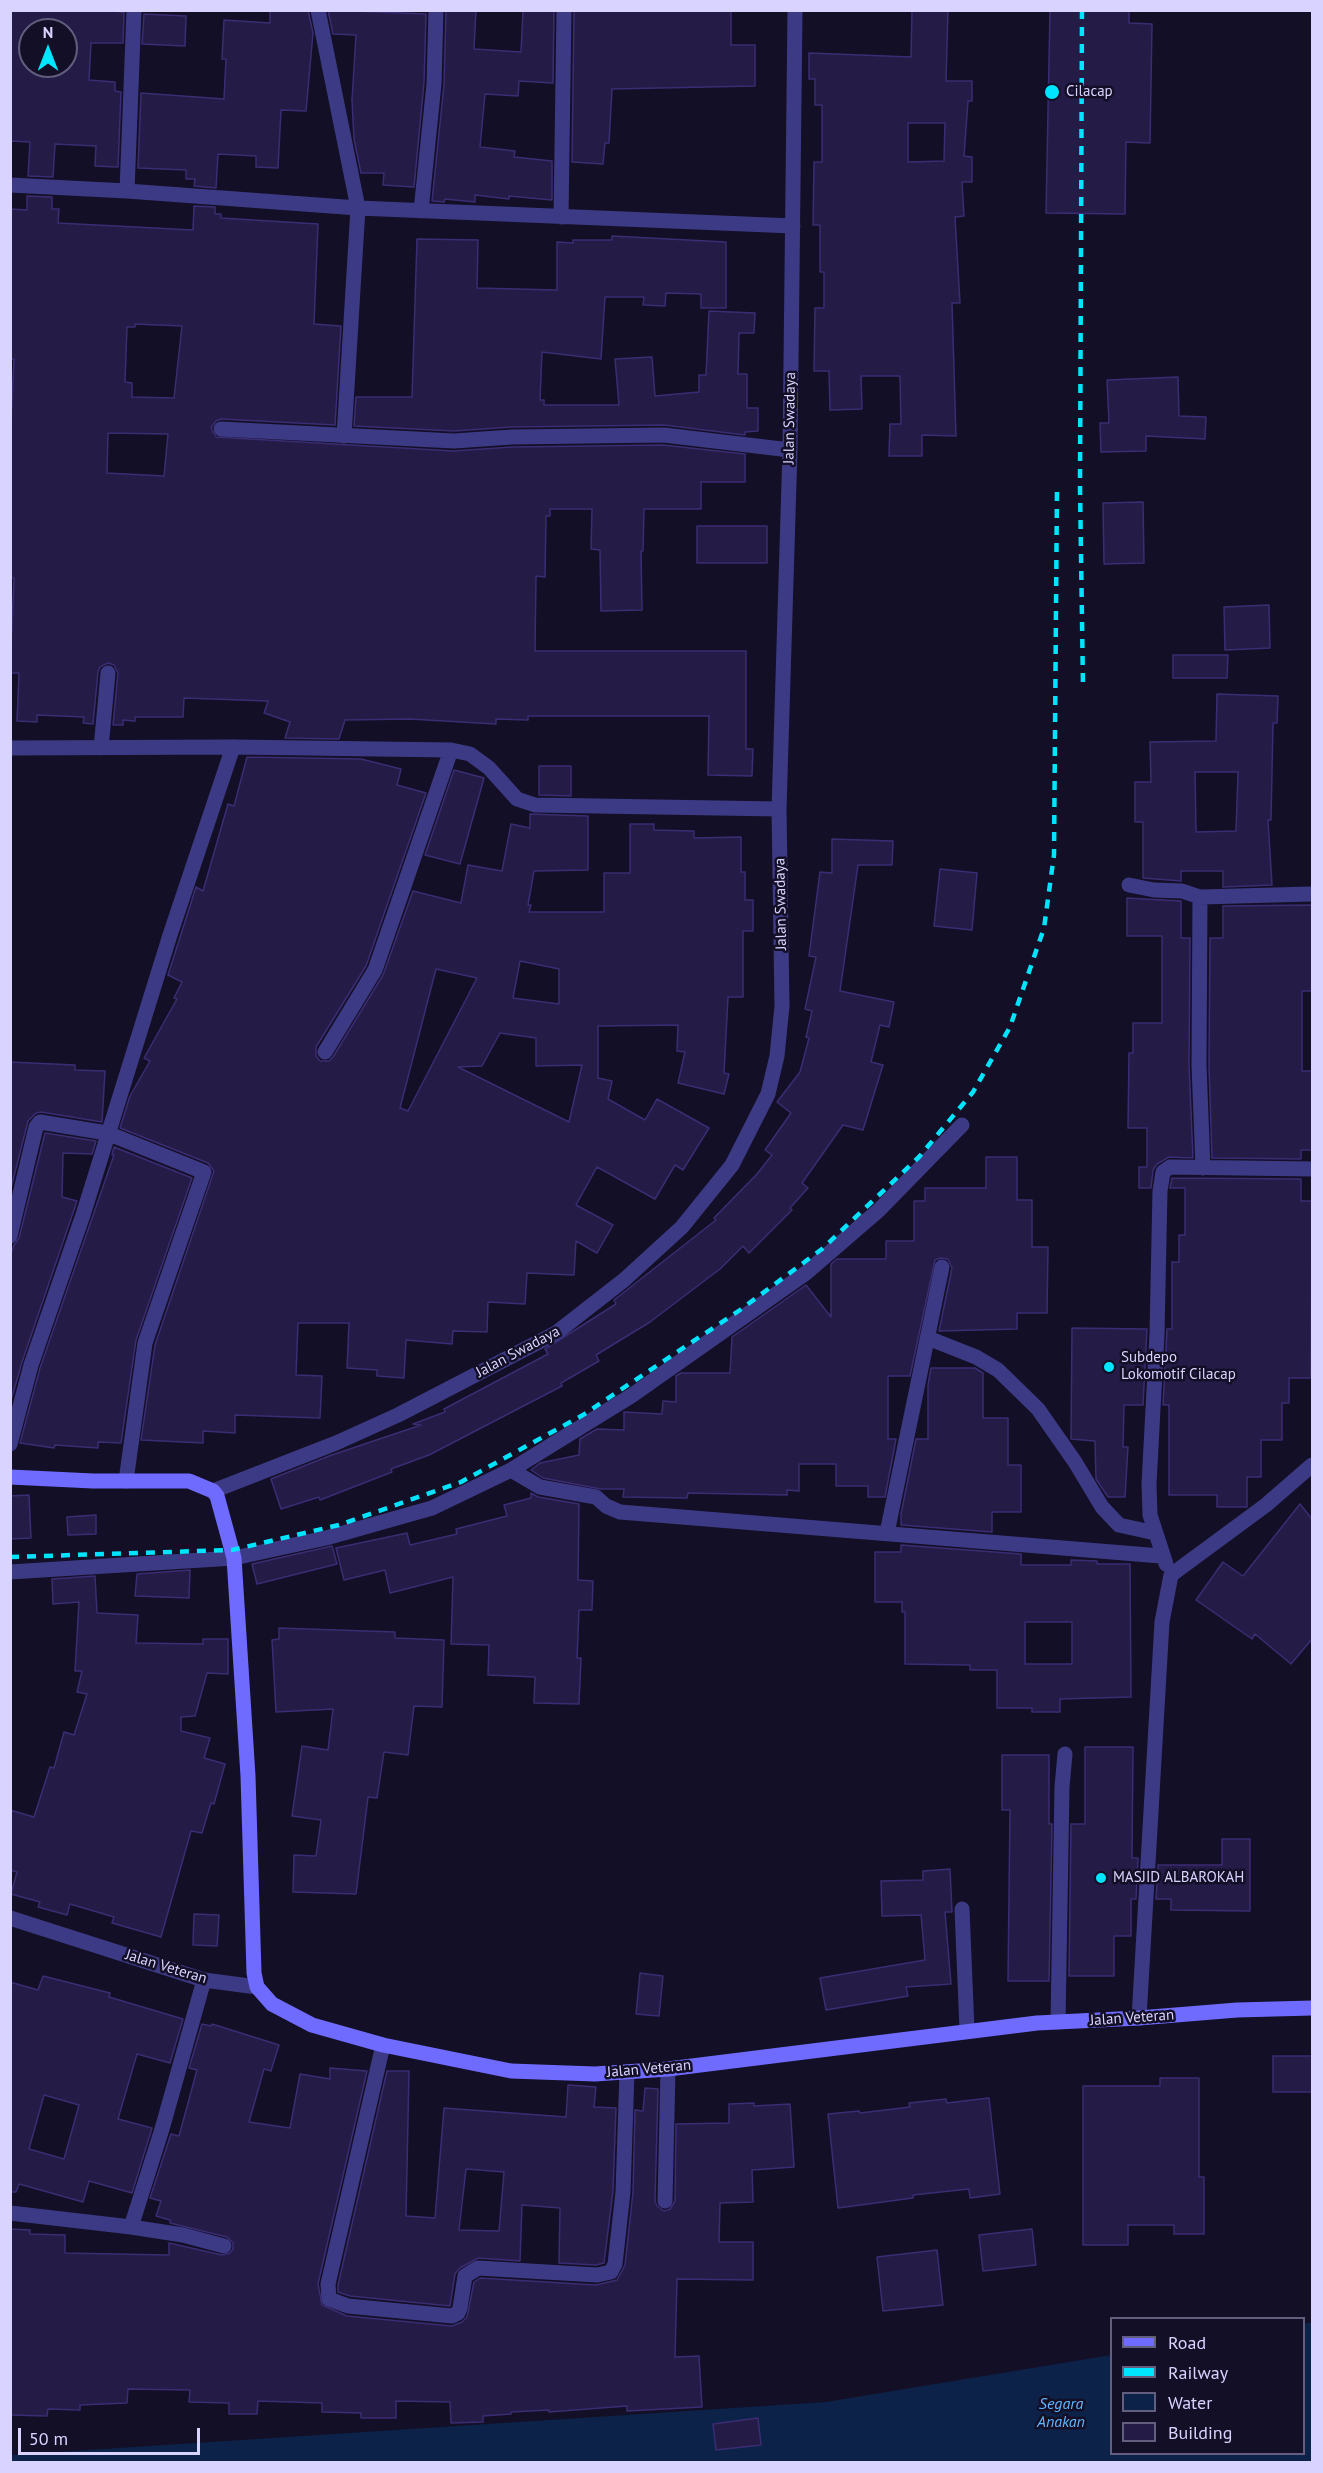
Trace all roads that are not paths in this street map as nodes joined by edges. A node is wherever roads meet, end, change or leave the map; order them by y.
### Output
1 (134, 10) edge
2 (318, 10) edge
3 (436, 10) edge
4 (564, 10) edge
5 (795, 10) edge
6 (10, 185) edge
7 (127, 191) junction
8 (358, 208) junction
9 (421, 211) junction
10 (561, 217) junction
11 (793, 226) junction
12 (220, 429) dead end
13 (344, 436) junction
14 (790, 450) junction
15 (108, 673) dead end
16 (233, 747) junction
17 (10, 748) edge
18 (101, 748) junction
19 (451, 750) junction
20 (779, 809) junction
21 (1129, 885) dead end
22 (1312, 894) edge
23 (1200, 897) junction
24 (325, 1052) dead end
25 (962, 1125) dead end
26 (107, 1133) junction
27 (1203, 1168) junction
28 (1312, 1170) edge
29 (10, 1236) edge
30 (942, 1267) dead end
31 (928, 1338) junction
32 (10, 1444) edge
33 (1312, 1465) edge
34 (511, 1470) junction
35 (10, 1477) edge
36 (126, 1481) junction
37 (213, 1491) junction
38 (887, 1533) junction
39 (1155, 1533) junction
40 (1161, 1556) junction
41 (234, 1558) junction
42 (10, 1572) edge
43 (1172, 1575) junction
44 (1065, 1754) dead end
45 (962, 1909) dead end
46 (10, 1918) edge
47 (204, 1980) junction
48 (257, 1987) junction
49 (1312, 2007) edge
50 (1139, 2018) junction
51 (1058, 2022) junction
52 (967, 2030) junction
53 (383, 2045) junction
54 (668, 2069) junction
55 (627, 2072) junction
56 (665, 2201) dead end
57 (10, 2213) edge
58 (131, 2227) junction
59 (224, 2246) dead end

1 - 7 street
2 - 8 street
3 - 9 street
4 - 10 street
5 - 11 street, Jalan Swadaya
6 - 7 street
7 - 8 street
8 - 9 street
8 - 13 street
9 - 10 street
10 - 11 street
11 - 14 street, Jalan Swadaya
12 - 13 street
13 - 14 street
14 - 20 street, Jalan Swadaya
15 - 18 street
16 - 18 street
16 - 19 street
16 - 26 street
17 - 18 street
19 - 20 street
19 - 24 street
20 - 37 street, Jalan Swadaya
21 - 23 street
22 - 23 street
23 - 27 street
25 - 34 street
26 - 29 street
26 - 32 street
26 - 36 street
27 - 28 street
27 - 39 street
30 - 31 street
31 - 38 street
31 - 39 street
33 - 43 street
34 - 38 street
34 - 41 street
35 - 36 main road
36 - 37 main road
37 - 41 main road
38 - 40 street
39 - 40 street
40 - 43 street
41 - 42 street
41 - 48 main road
43 - 50 street
44 - 51 street
45 - 52 street
46 - 47 street, Jalan Veteran
47 - 48 street, Jalan Veteran
47 - 58 street
48 - 53 main road, Jalan Veteran
49 - 50 main road, Jalan Veteran
50 - 51 main road, Jalan Veteran
51 - 52 main road, Jalan Veteran
52 - 54 main road, Jalan Veteran
53 - 55 main road, Jalan Veteran
53 - 55 street
54 - 55 main road, Jalan Veteran
54 - 56 street
57 - 58 street
58 - 59 street

